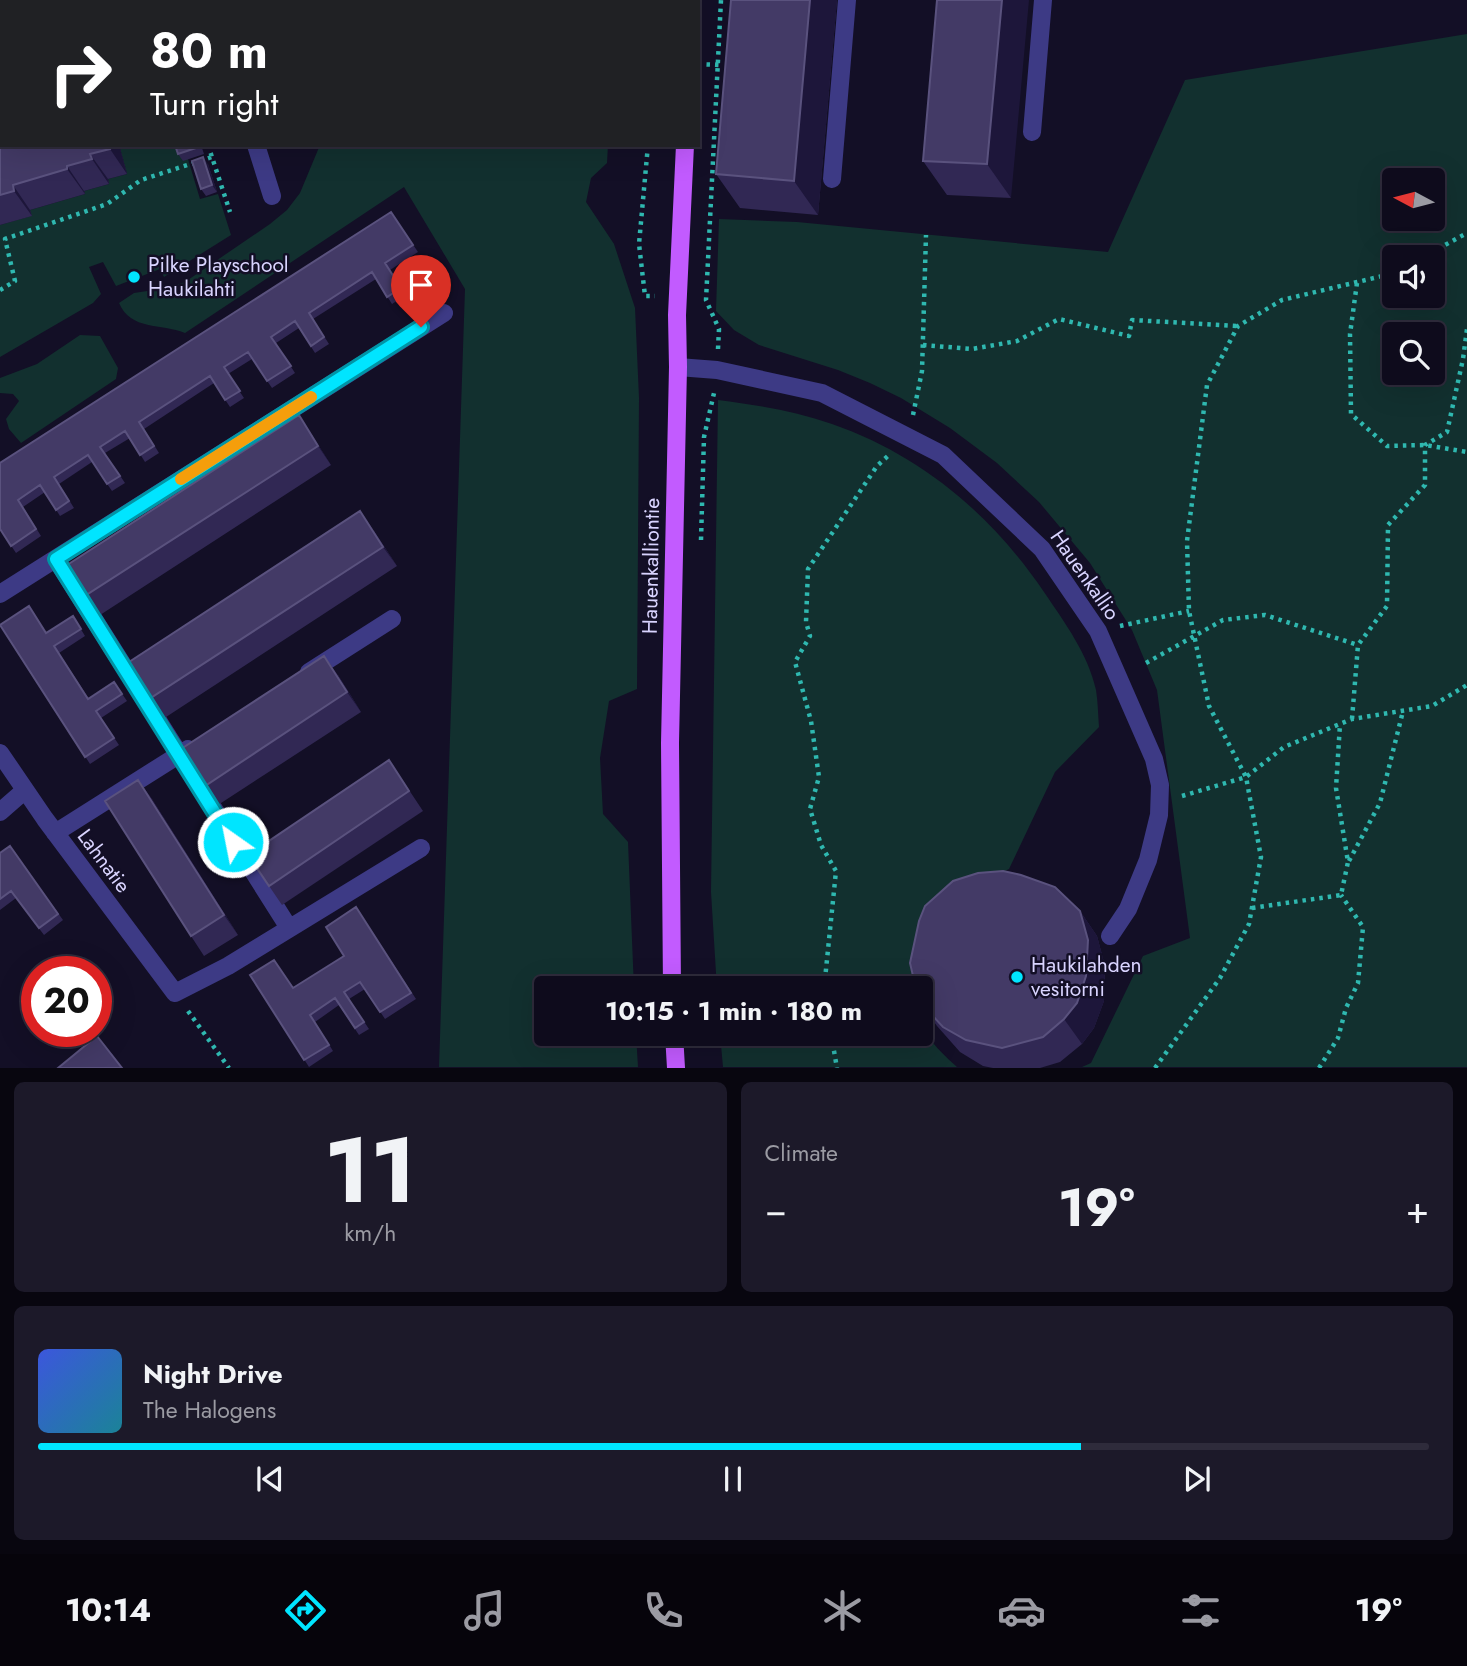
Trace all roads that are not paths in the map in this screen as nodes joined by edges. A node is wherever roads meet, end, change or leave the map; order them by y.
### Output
1 (847, 0) edge
2 (1043, 0) edge
3 (1032, 132) dead end
4 (257, 147) edge
5 (685, 147) edge
6 (832, 179) dead end
7 (272, 196) dead end
8 (444, 313) dead end
9 (678, 368) junction
10 (56, 559) junction
11 (0, 594) edge
12 (392, 619) dead end
13 (291, 684) edge
14 (201, 741) edge
15 (0, 753) edge
16 (178, 755) junction
17 (24, 791) junction
18 (0, 812) edge
19 (55, 833) junction
20 (421, 848) dead end
21 (289, 928) junction
22 (1110, 936) dead end
23 (672, 976) edge
24 (675, 1046) edge
25 (676, 1068) edge

1 - 6 street
2 - 3 street
4 - 7 street
5 - 9 main road, Hauenkalliontie
8 - 10 street
9 - 22 street, Hauenkallio
9 - 23 main road, Hauenkalliontie
10 - 11 street
10 - 16 street
12 - 13 street
14 - 16 street
15 - 17 street, Lahnatie
16 - 19 street
16 - 21 street
17 - 18 street
17 - 19 street, Lahnatie
19 - 21 street, Lahnatie
20 - 21 street
24 - 25 main road

